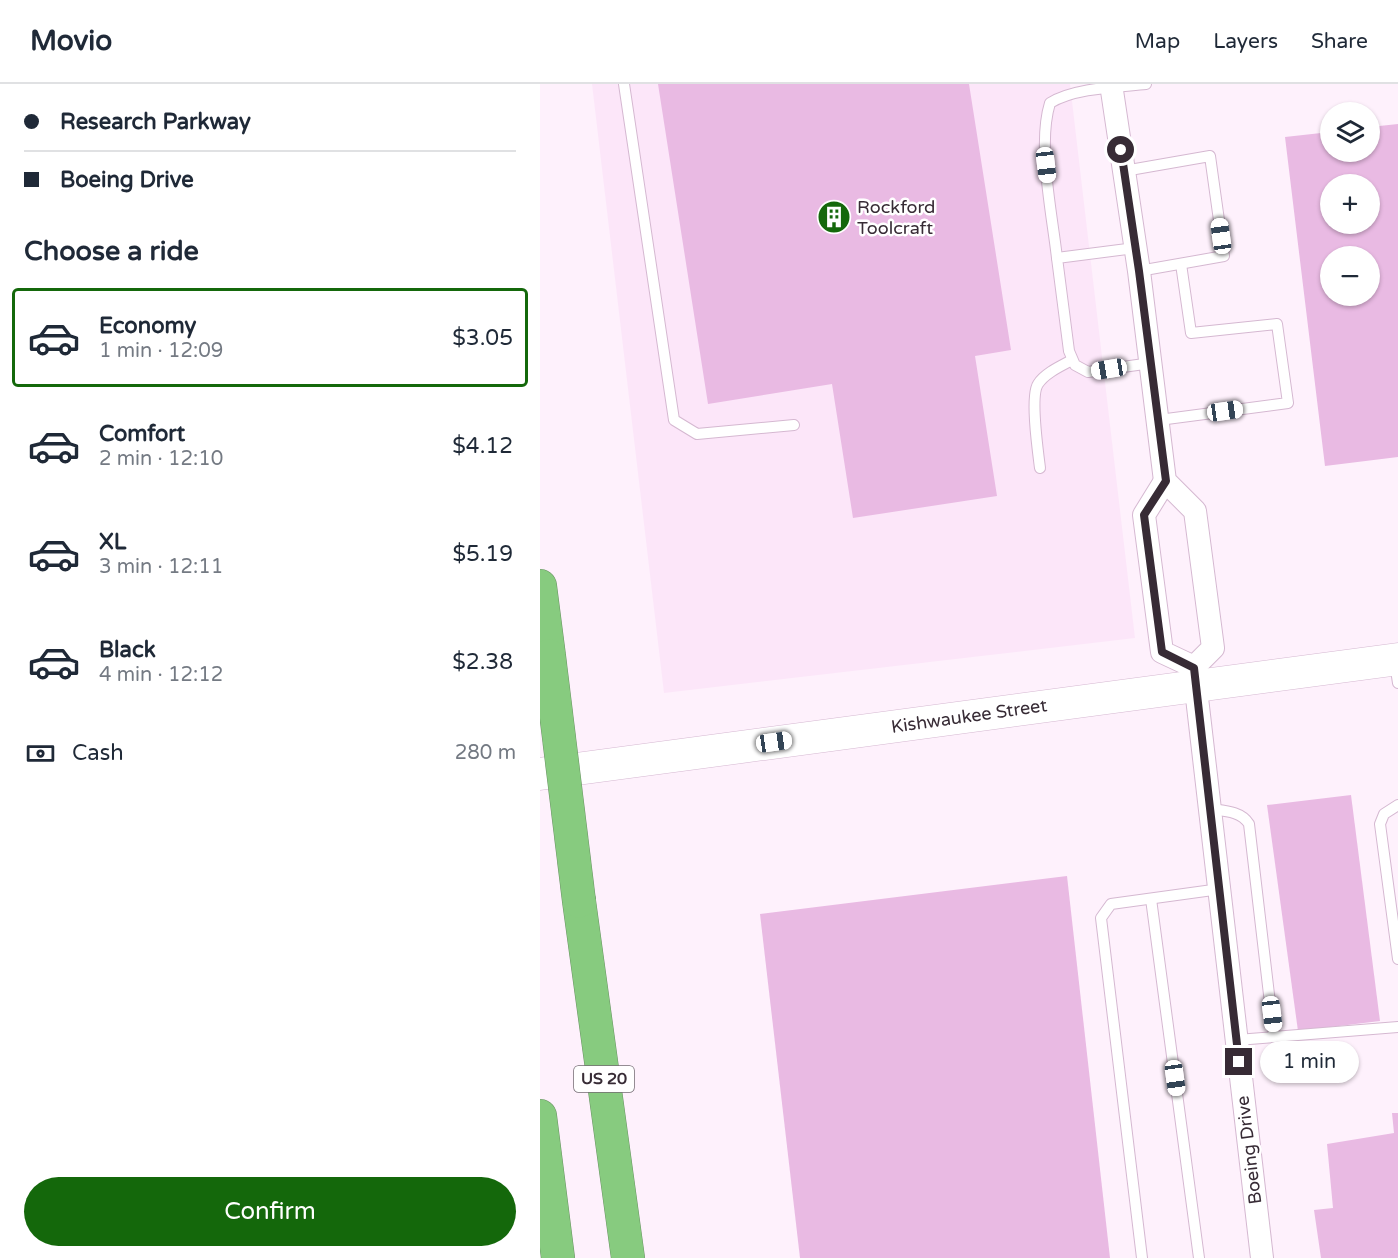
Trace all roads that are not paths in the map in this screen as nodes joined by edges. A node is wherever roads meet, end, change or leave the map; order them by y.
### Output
1 (624, 84) edge
2 (1146, 84) edge
3 (1112, 86) edge
4 (1124, 171) junction
5 (1135, 248) junction
6 (1057, 258) junction
7 (1180, 264) junction
8 (1139, 271) junction
9 (1072, 360) junction
10 (1150, 363) junction
11 (1159, 420) junction
12 (794, 425) dead end
13 (1040, 468) dead end
14 (1166, 481) junction
15 (540, 586) edge
16 (1397, 667) edge
17 (1195, 676) junction
18 (540, 774) edge
19 (1398, 805) edge
20 (1210, 809) junction
21 (1220, 889) junction
22 (1151, 899) junction
23 (1398, 960) edge
24 (1398, 1027) edge
25 (1274, 1037) junction
26 (1237, 1040) junction
27 (540, 1116) edge
28 (558, 1258) edge
29 (628, 1258) edge
30 (1142, 1258) edge
31 (1199, 1258) edge
32 (1262, 1258) edge

1 - 12 lane
2 - 3 lane
3 - 4 street
3 - 6 lane
4 - 5 street
4 - 7 lane
5 - 6 lane
5 - 8 street
6 - 9 lane
7 - 8 lane
7 - 11 lane
8 - 10 street
9 - 10 lane
9 - 13 lane
10 - 11 street
11 - 14 street
14 - 17 street
14 - 17 street
15 - 29 highway, US 20, bridge
16 - 17 street, Kishwaukee Street
17 - 18 street, Kishwaukee Street
17 - 20 street, Boeing Drive
19 - 23 lane
20 - 21 street, Boeing Drive
20 - 25 lane
21 - 22 lane
21 - 26 street, Boeing Drive
22 - 30 lane
22 - 31 lane
24 - 25 lane
25 - 26 lane
26 - 32 street, Boeing Drive
27 - 28 highway

